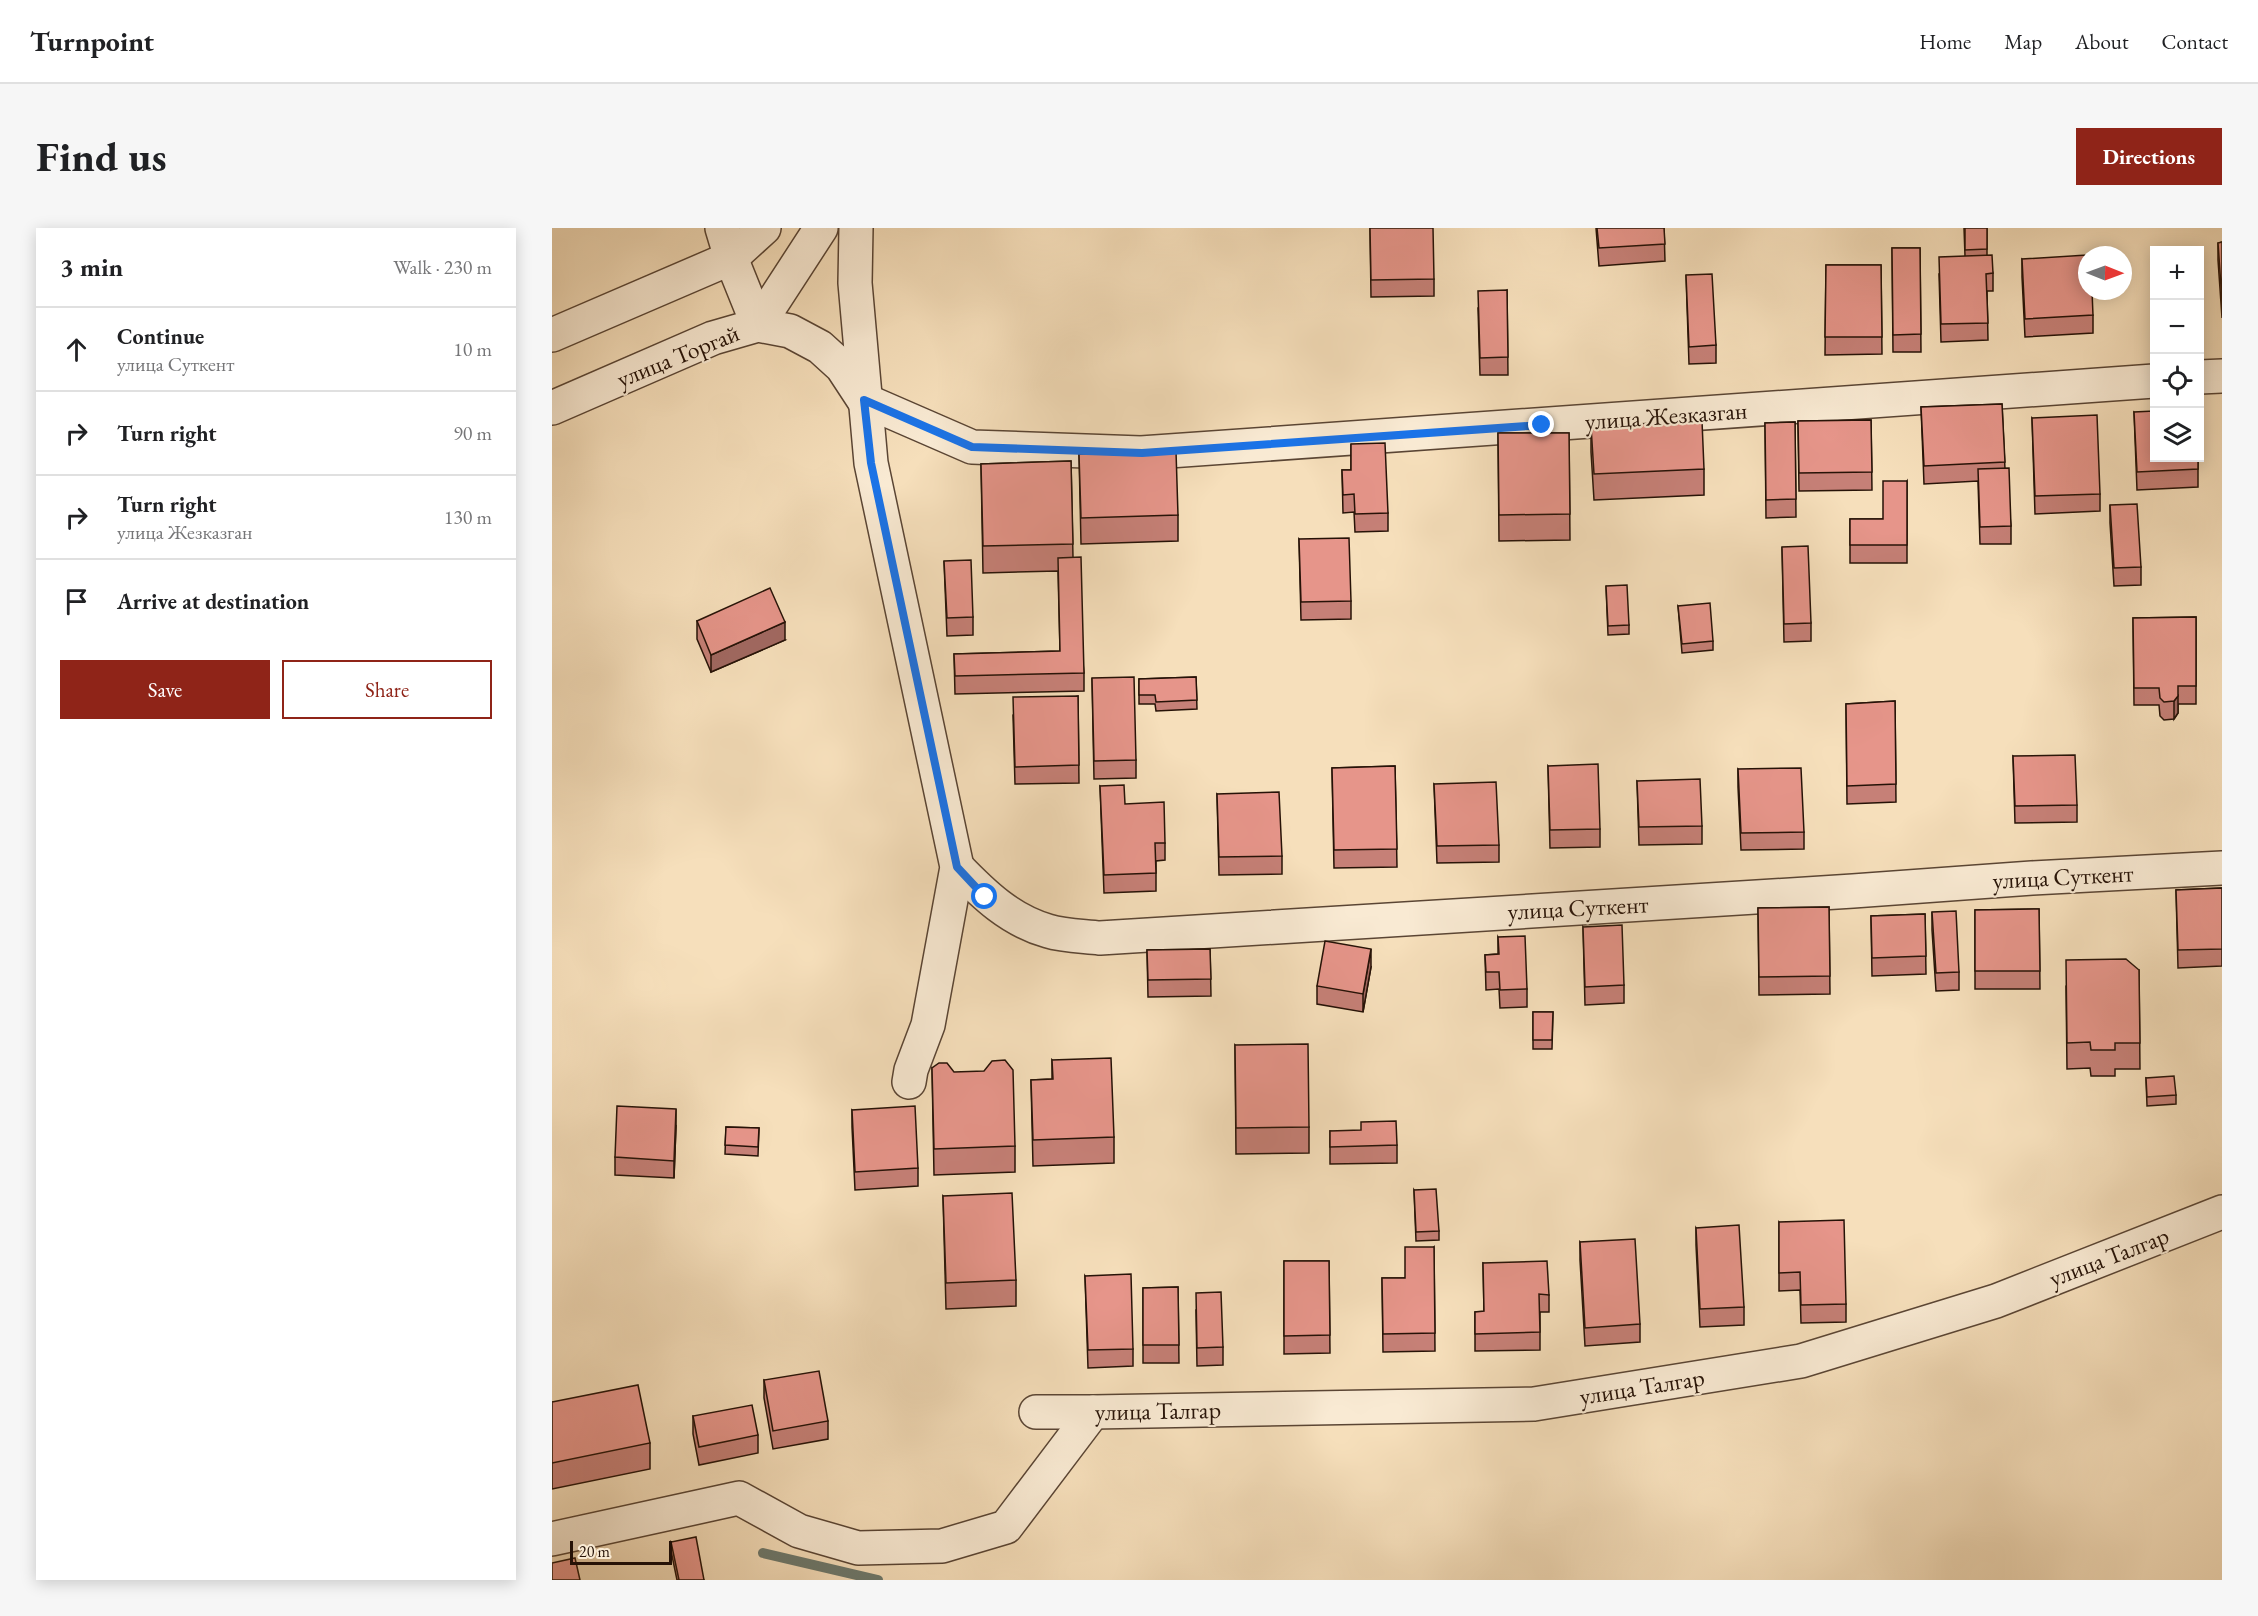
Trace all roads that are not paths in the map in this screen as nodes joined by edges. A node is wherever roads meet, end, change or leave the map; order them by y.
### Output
1 (764, 228) edge
2 (821, 228) edge
3 (856, 228) edge
4 (727, 243) edge
5 (758, 325) junction
6 (552, 334) edge
7 (2222, 376) edge
8 (2204, 377) edge
9 (2150, 381) edge
10 (864, 400) junction
11 (552, 408) edge
12 (957, 867) junction
13 (2222, 868) edge
14 (909, 1082) dead end
15 (2222, 1212) edge
16 (1036, 1412) dead end
17 (1093, 1413) junction
18 (552, 1539) edge

1 - 4 street
2 - 5 street
3 - 10 street
4 - 5 street, улица Торгай
4 - 6 street
5 - 10 street
5 - 11 street, улица Торгай
7 - 8 street
9 - 10 street, улица Жезказган
10 - 12 street
12 - 13 street, улица Суткент
12 - 14 street
15 - 17 street, улица Талгар
16 - 17 street, улица Талгар
17 - 18 street

